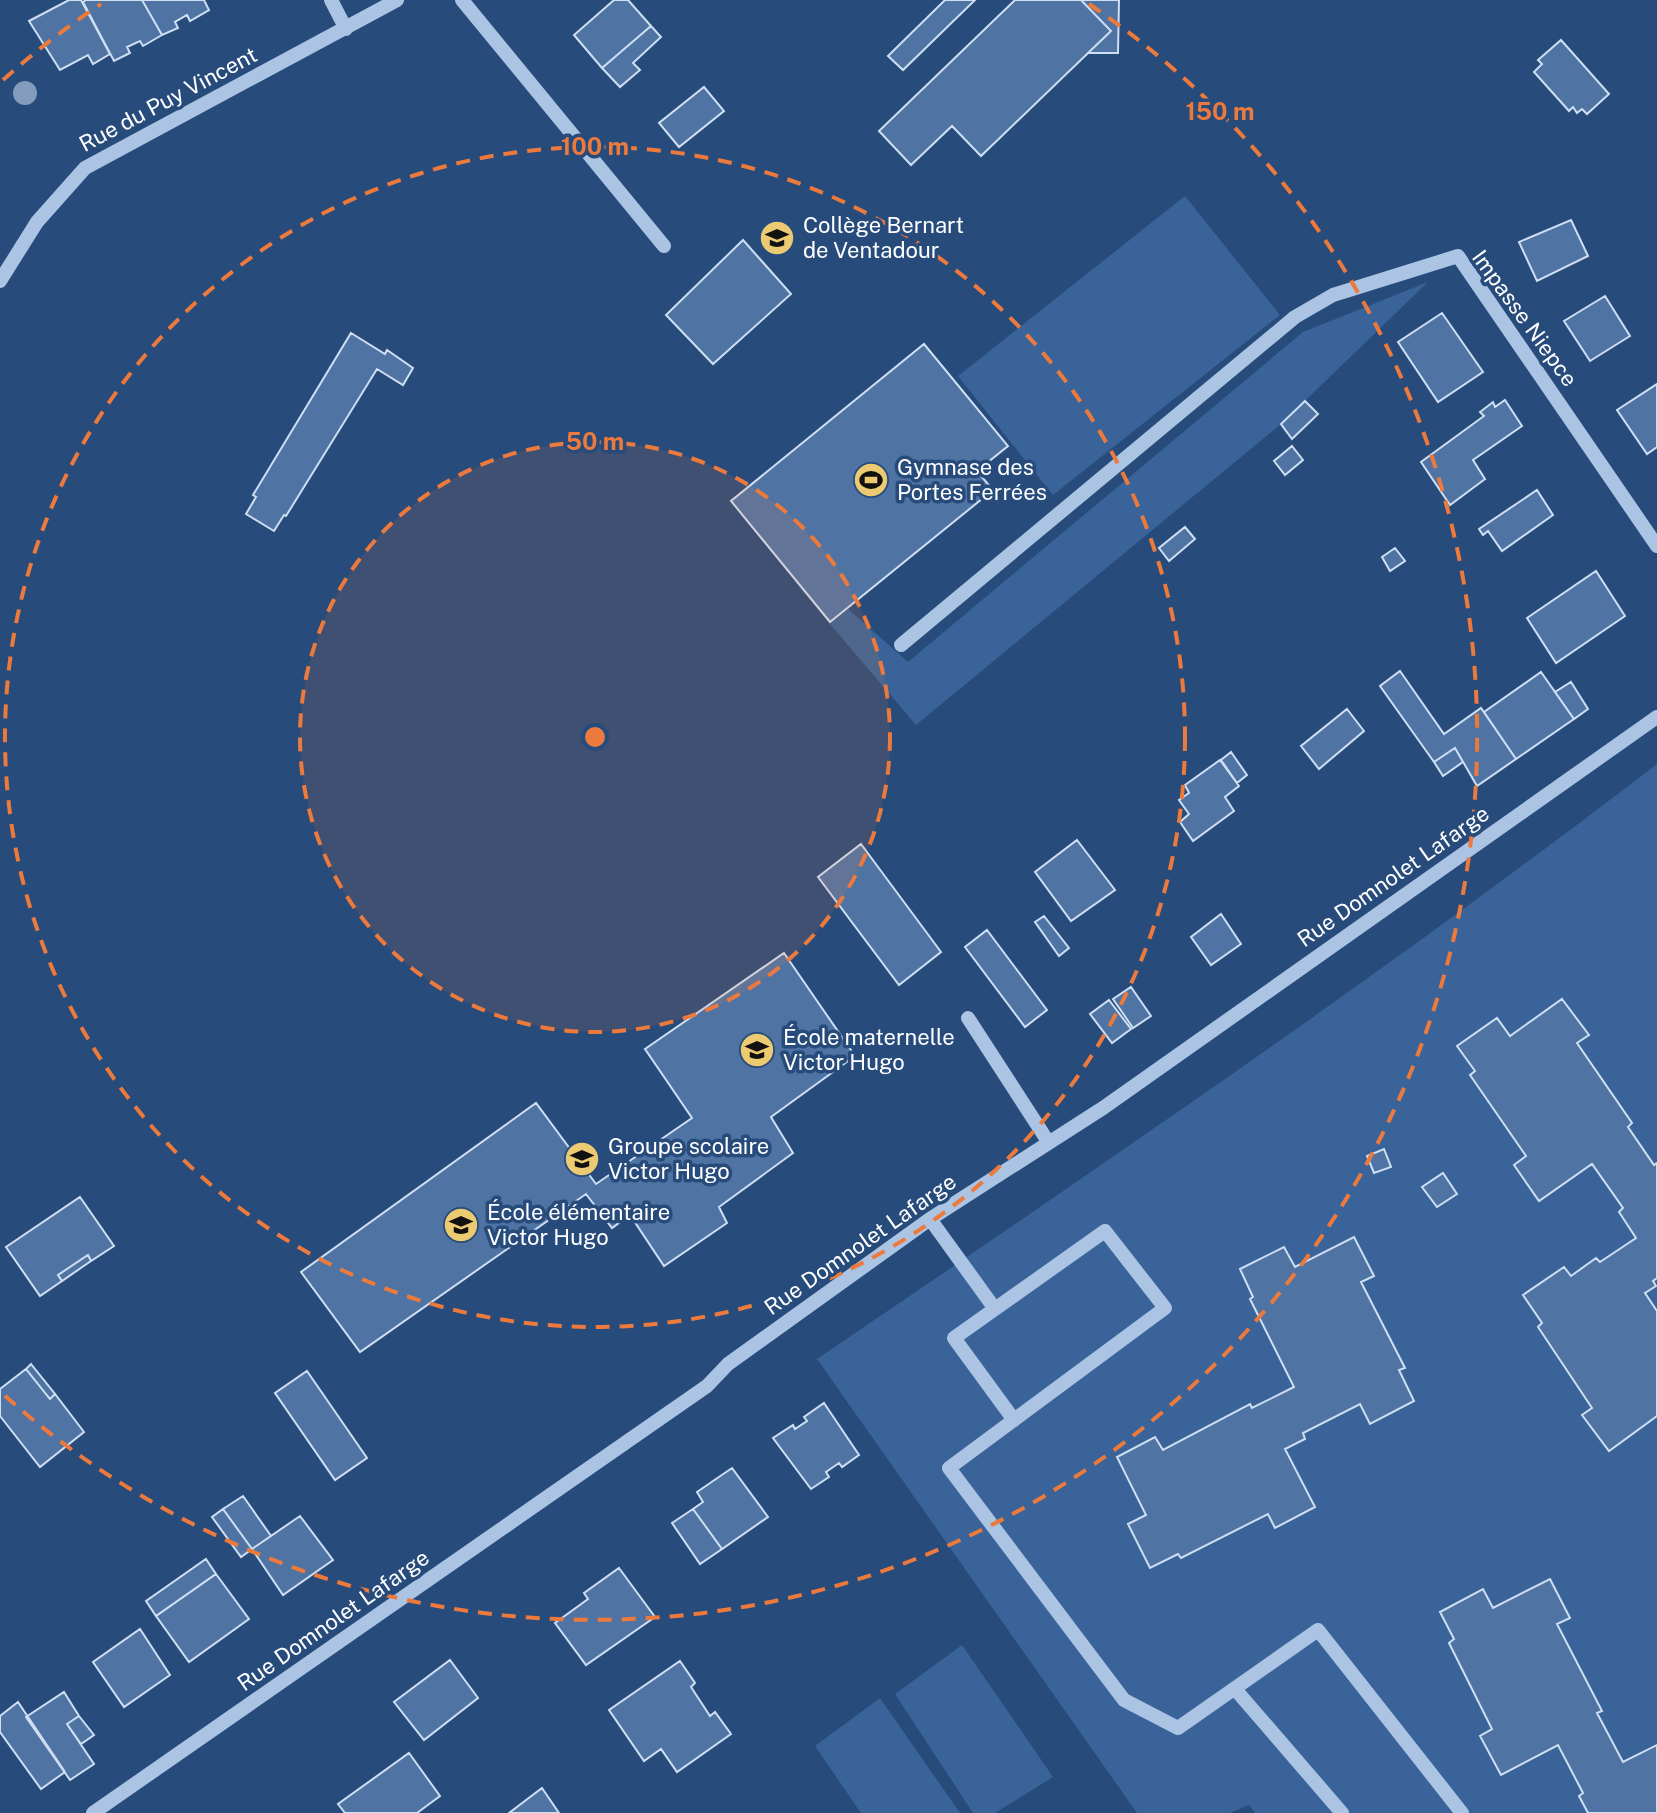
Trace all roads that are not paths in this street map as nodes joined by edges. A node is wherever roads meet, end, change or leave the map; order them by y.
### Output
1 (331, 0) edge
2 (397, 0) edge
3 (462, 0) edge
4 (346, 29) junction
5 (664, 246) dead end
6 (0, 281) edge
7 (1657, 546) edge
8 (901, 645) dead end
9 (1657, 717) edge
10 (968, 1018) dead end
11 (1049, 1143) junction
12 (930, 1219) junction
13 (995, 1309) junction
14 (1014, 1420) junction
15 (1235, 1689) junction
16 (93, 1813) edge
17 (1342, 1813) edge
18 (1462, 1813) edge

1 - 4 street
2 - 4 street, Rue du Puy Vincent
3 - 5 street
4 - 6 street, Rue du Puy Vincent
7 - 8 street, Impasse Niepce
9 - 11 street, Rue Domnolet Lafarge
10 - 11 street
11 - 12 street, Rue Domnolet Lafarge
12 - 13 street
12 - 16 street, Rue Domnolet Lafarge
13 - 14 street
13 - 14 street
14 - 15 street
15 - 17 street
15 - 18 street

